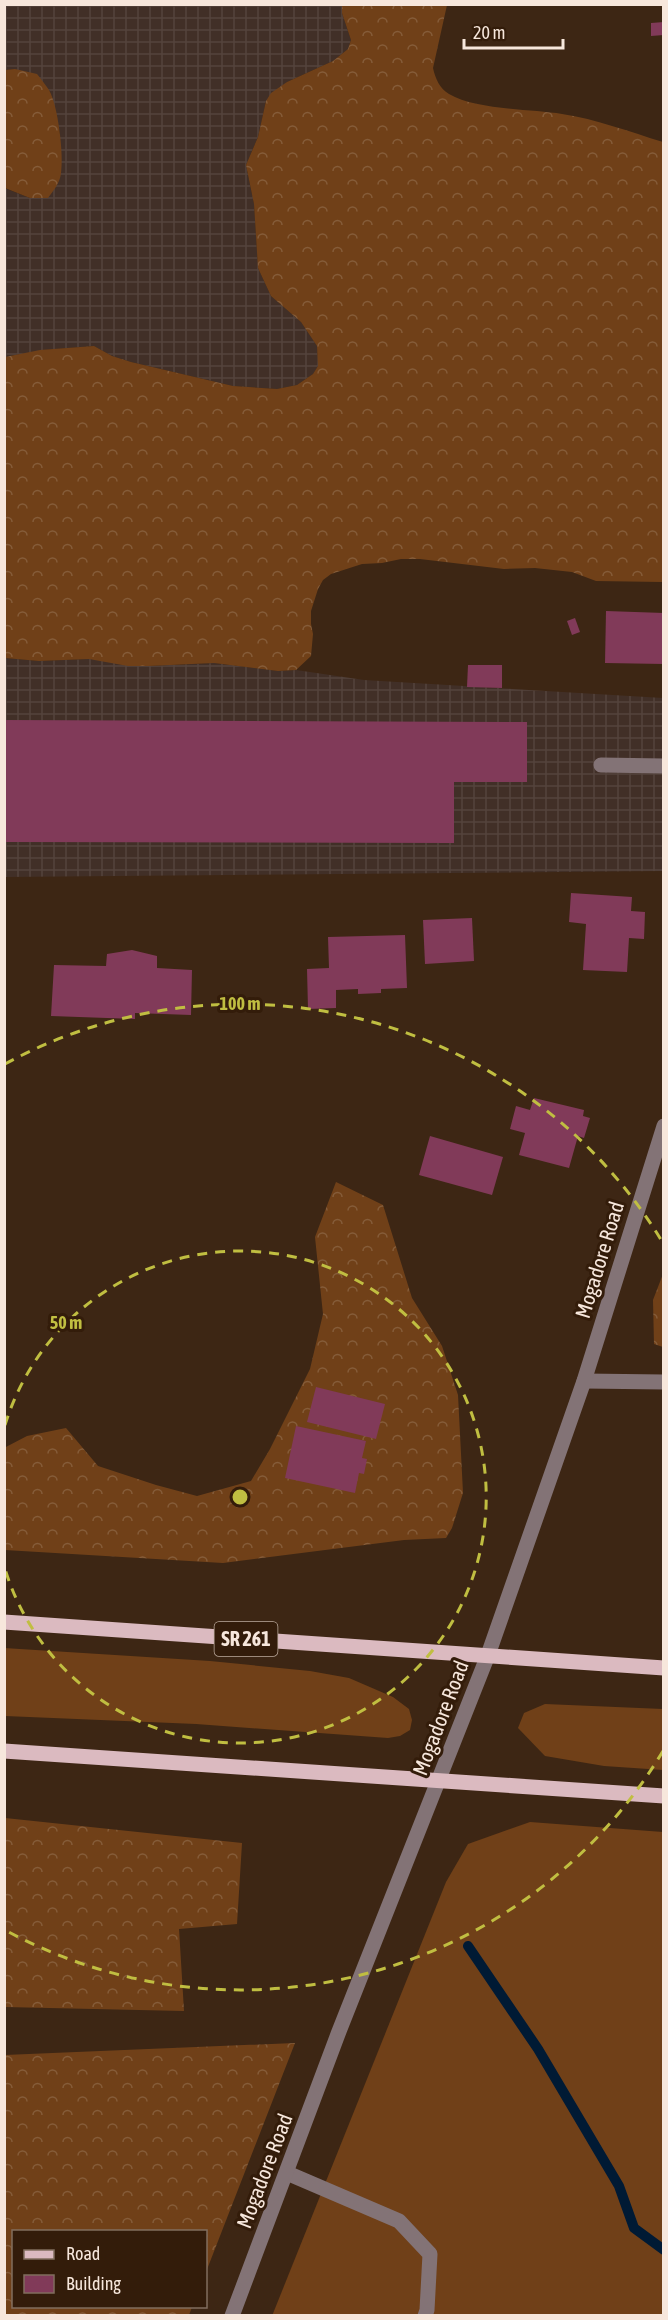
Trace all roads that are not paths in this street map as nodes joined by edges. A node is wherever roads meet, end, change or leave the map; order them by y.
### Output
1 (601, 765) dead end
2 (663, 766) edge
3 (663, 1126) edge
4 (584, 1381) junction
5 (663, 1382) edge
6 (4, 1622) edge
7 (488, 1656) junction
8 (663, 1668) edge
9 (4, 1751) edge
10 (440, 1780) junction
11 (663, 1796) edge
12 (287, 2173) junction
13 (232, 2316) edge
14 (425, 2316) edge

1 - 2 street
3 - 4 street, Mogadore Road
4 - 5 street
4 - 7 street, Mogadore Road
6 - 7 main road, SR 261
7 - 8 main road, SR 261
7 - 10 street, Mogadore Road
9 - 10 main road
10 - 11 main road
10 - 12 street, Mogadore Road
12 - 13 street, Mogadore Road
12 - 14 street

